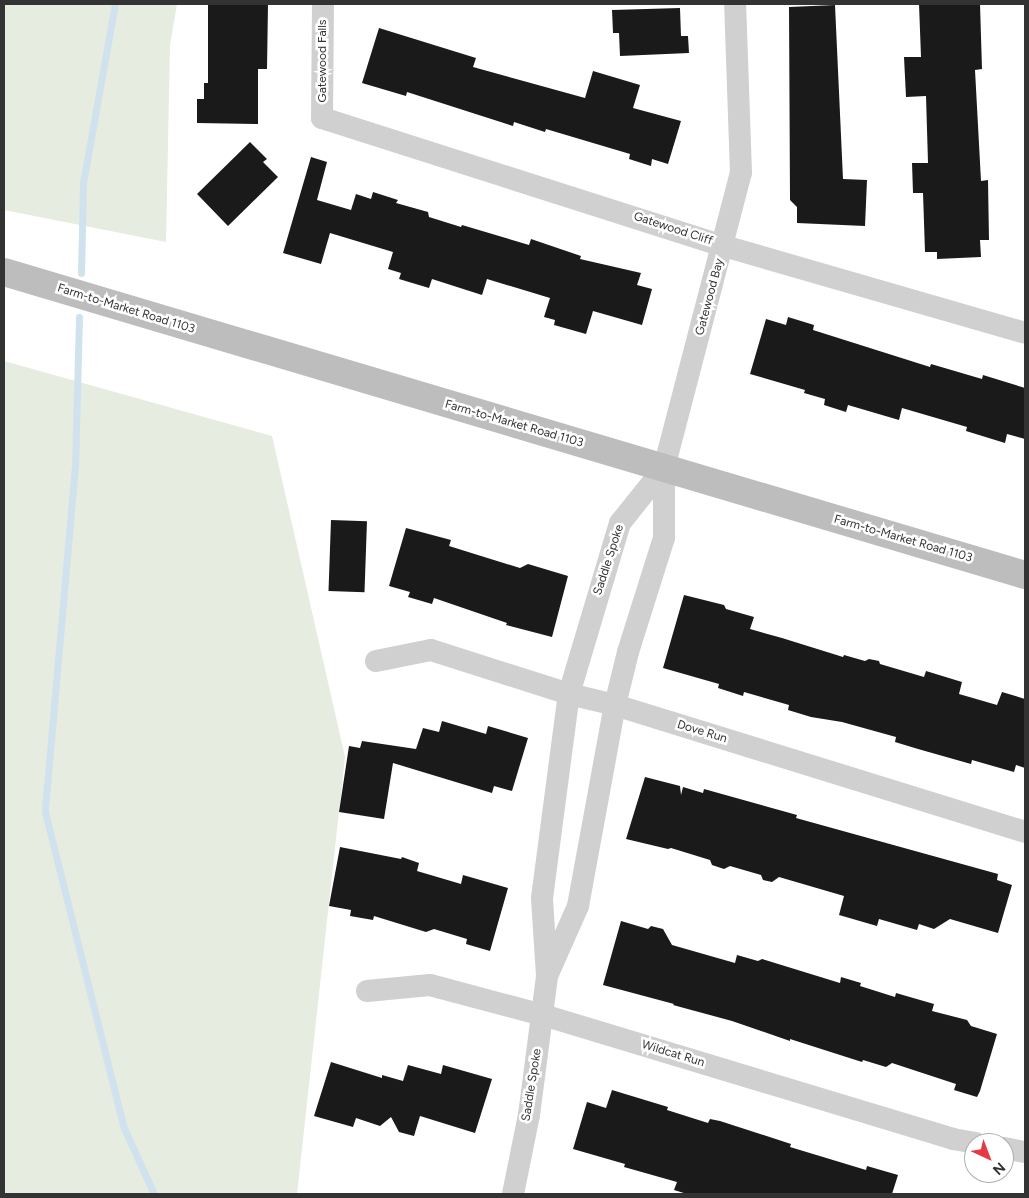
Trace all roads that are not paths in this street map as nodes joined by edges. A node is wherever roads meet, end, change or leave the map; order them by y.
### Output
1 (323, 4) edge
2 (735, 4) edge
3 (322, 118) joint
4 (724, 246) junction
5 (4, 272) edge
6 (1025, 333) edge
7 (664, 468) junction
8 (1025, 575) edge
9 (376, 662) dead end
10 (568, 694) junction
11 (614, 706) junction
12 (1025, 832) edge
13 (547, 976) junction
14 (367, 991) dead end
15 (543, 1015) junction
16 (964, 1141) edge
17 (512, 1194) edge

1 - 3 street, Gatewood Falls
2 - 4 street, Gatewood Bay
3 - 4 street, Gatewood Cliff
4 - 6 street, Gatewood Cliff
4 - 7 street, Gatewood Bay
5 - 7 main road, Farm-to-Market Road 1103
7 - 8 main road, Farm-to-Market Road 1103
7 - 10 street, Saddle Spoke
7 - 11 street, Saddle Spoke
9 - 10 street, Dove Run
10 - 11 street, Dove Run
10 - 13 street, Saddle Spoke
11 - 12 street, Dove Run
11 - 13 street, Saddle Spoke
13 - 15 street, Saddle Spoke
14 - 15 street, Wildcat Run
15 - 16 street, Wildcat Run
15 - 17 street, Saddle Spoke

